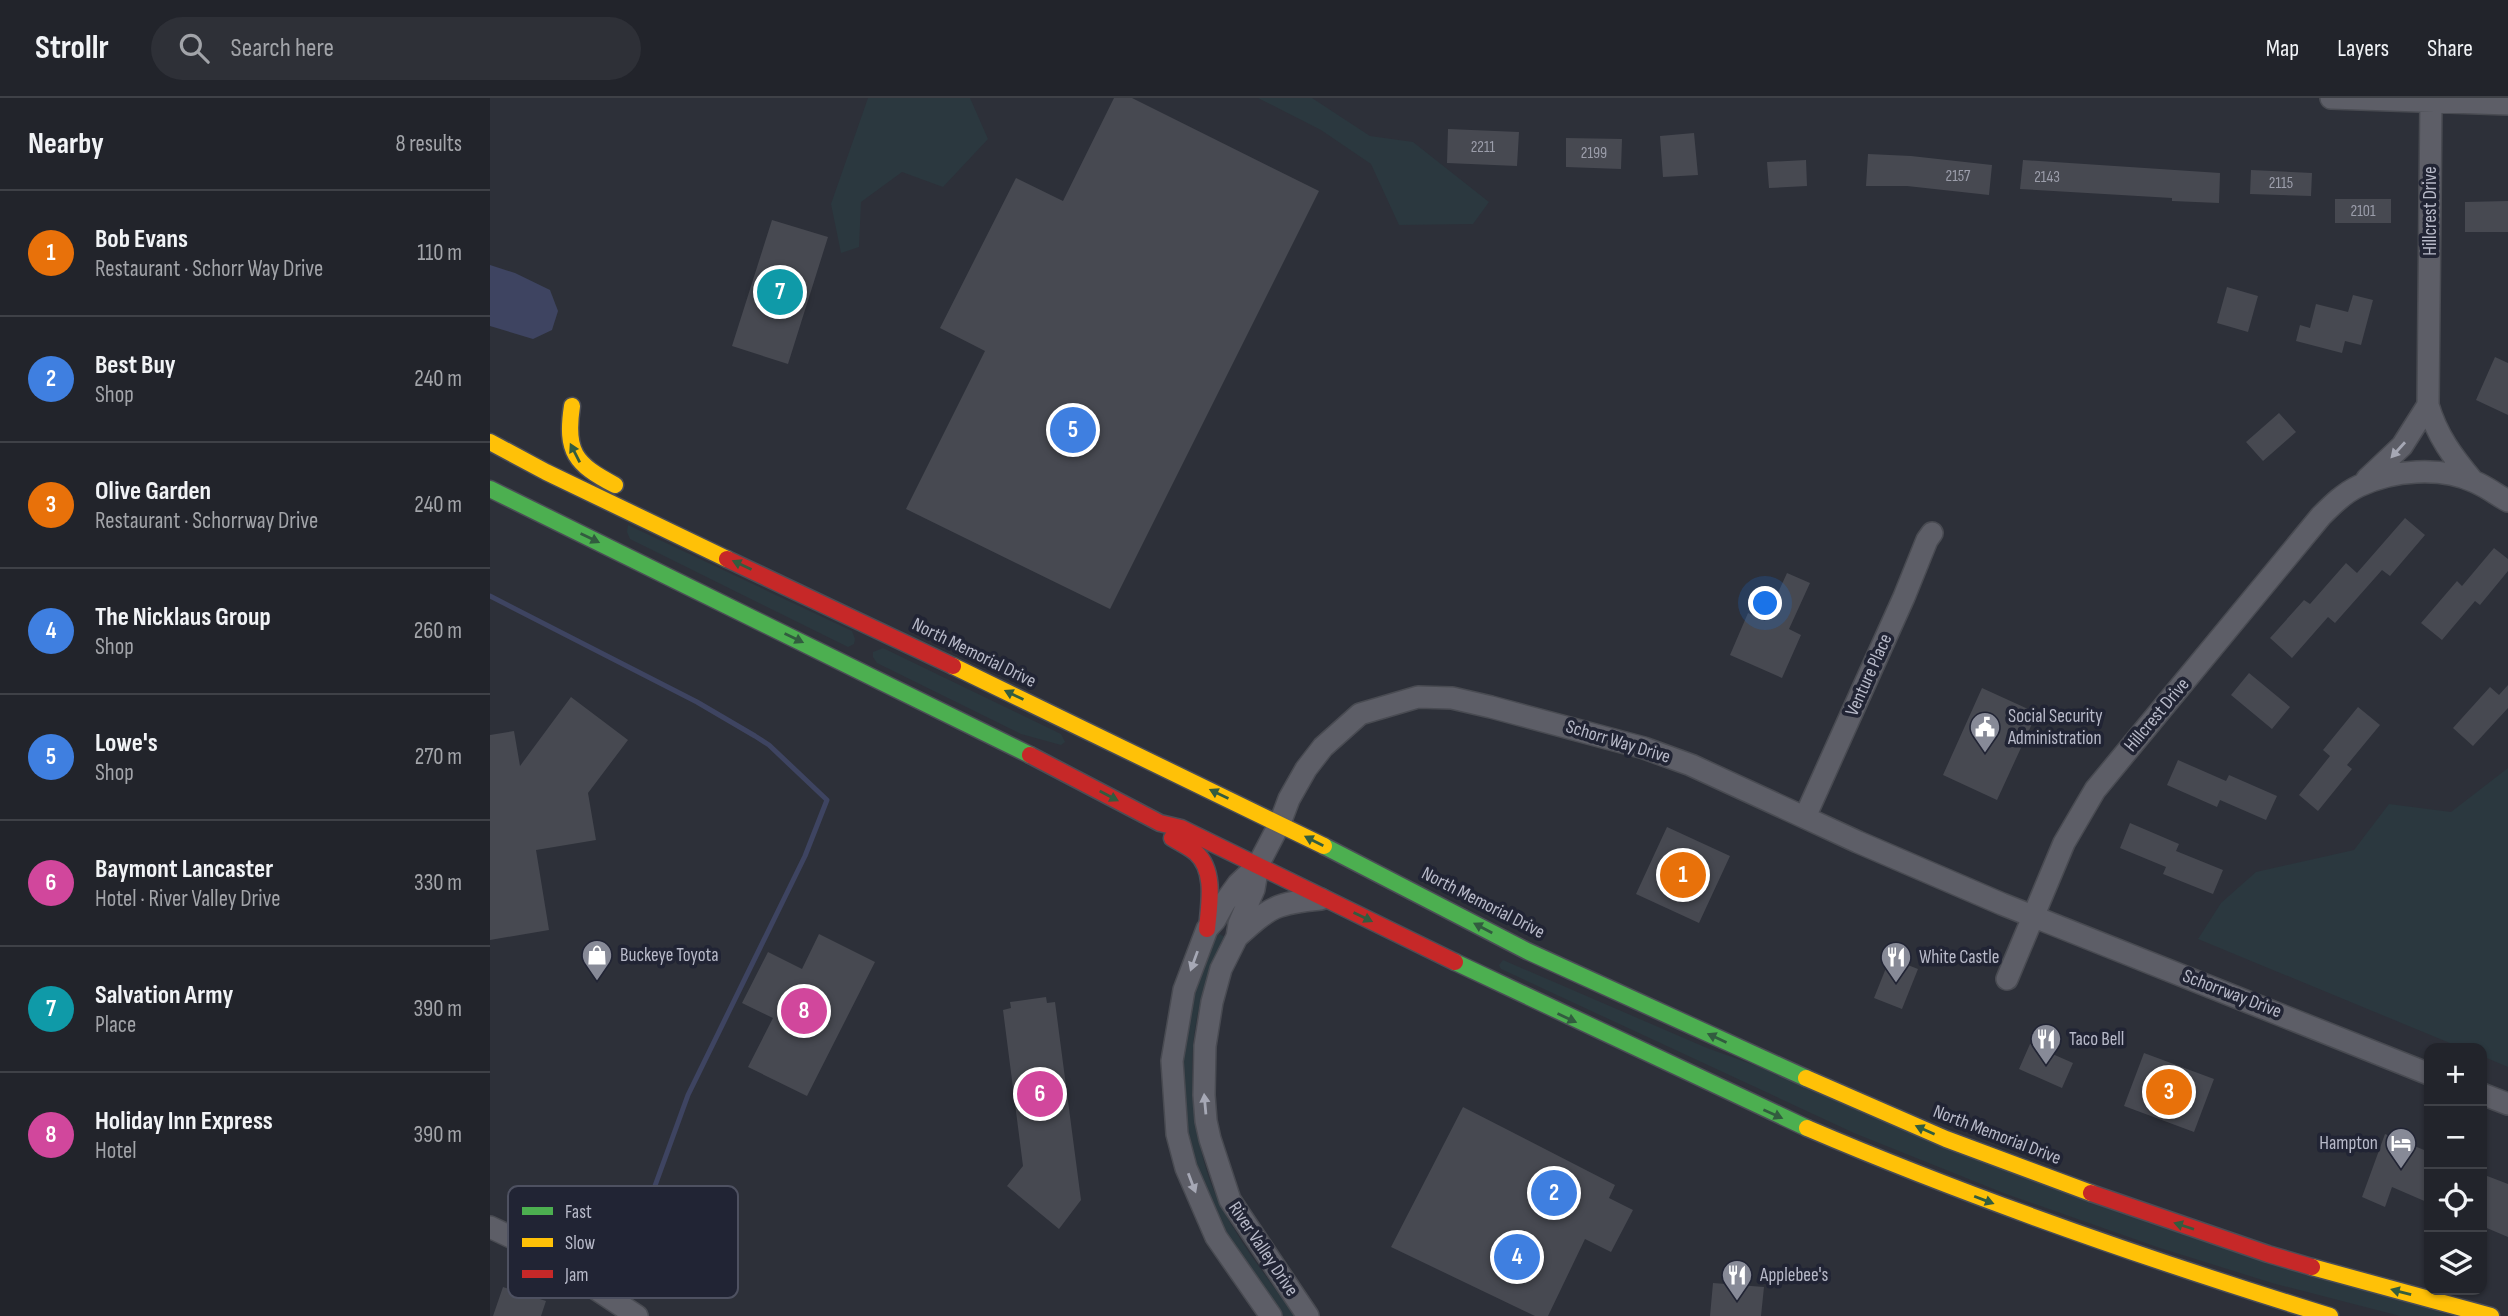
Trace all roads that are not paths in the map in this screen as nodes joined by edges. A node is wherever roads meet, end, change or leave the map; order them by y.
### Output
1 (2331, 98) edge
2 (2431, 100) junction
3 (2508, 104) edge
4 (572, 406) dead end
5 (2430, 412) junction
6 (490, 442) edge
7 (546, 472) junction
8 (529, 481) dead end
9 (2473, 481) junction
10 (2359, 486) junction
11 (490, 489) edge
12 (624, 489) dead end
13 (2508, 501) edge
14 (1932, 533) dead end
15 (745, 550) dead end
16 (819, 602) junction
17 (1805, 817) junction
18 (1160, 823) junction
19 (1280, 823) junction
20 (1258, 865) junction
21 (1326, 899) junction
22 (2034, 916) junction
23 (1207, 929) junction
24 (1237, 937) junction
25 (2007, 979) dead end
26 (2424, 1072) edge
27 (2487, 1096) edge
28 (2508, 1104) edge
29 (490, 1227) edge
30 (508, 1236) edge
31 (610, 1298) edge
32 (637, 1316) edge
33 (1271, 1316) edge
34 (1308, 1316) edge
35 (2330, 1316) edge
36 (2491, 1316) edge

1 - 2 street
2 - 3 street
2 - 5 street, Hillcrest Drive
12 -> 4 main road
5 - 9 street
5 -> 10 street, Hillcrest Drive
6 - 7 main road, North Memorial Drive
7 - 8 main road
16 -> 7 main road, North Memorial Drive
9 - 10 street, Hillcrest Drive
9 - 13 street
10 - 22 street, Hillcrest Drive
11 -> 18 main road
14 - 17 street, Venture Place
15 - 16 main road
19 -> 16 main road, North Memorial Drive
17 - 19 street, Schorr Way Drive
17 - 22 street, Schorr Way Drive
18 - 20 main road
18 - 23 main road
19 - 20 street, Schorr Way Drive
36 -> 19 main road, North Memorial Drive
20 - 21 main road
20 - 23 street, River Valley Drive
20 - 24 street, River Valley Drive
21 - 24 street, River Valley Drive
21 -> 35 main road
22 - 25 street, Hillcrest Drive
22 - 26 street, Schorrway Drive
23 -> 33 street, River Valley Drive
34 -> 24 street, River Valley Drive
27 - 28 street
29 - 30 street
31 - 32 street

